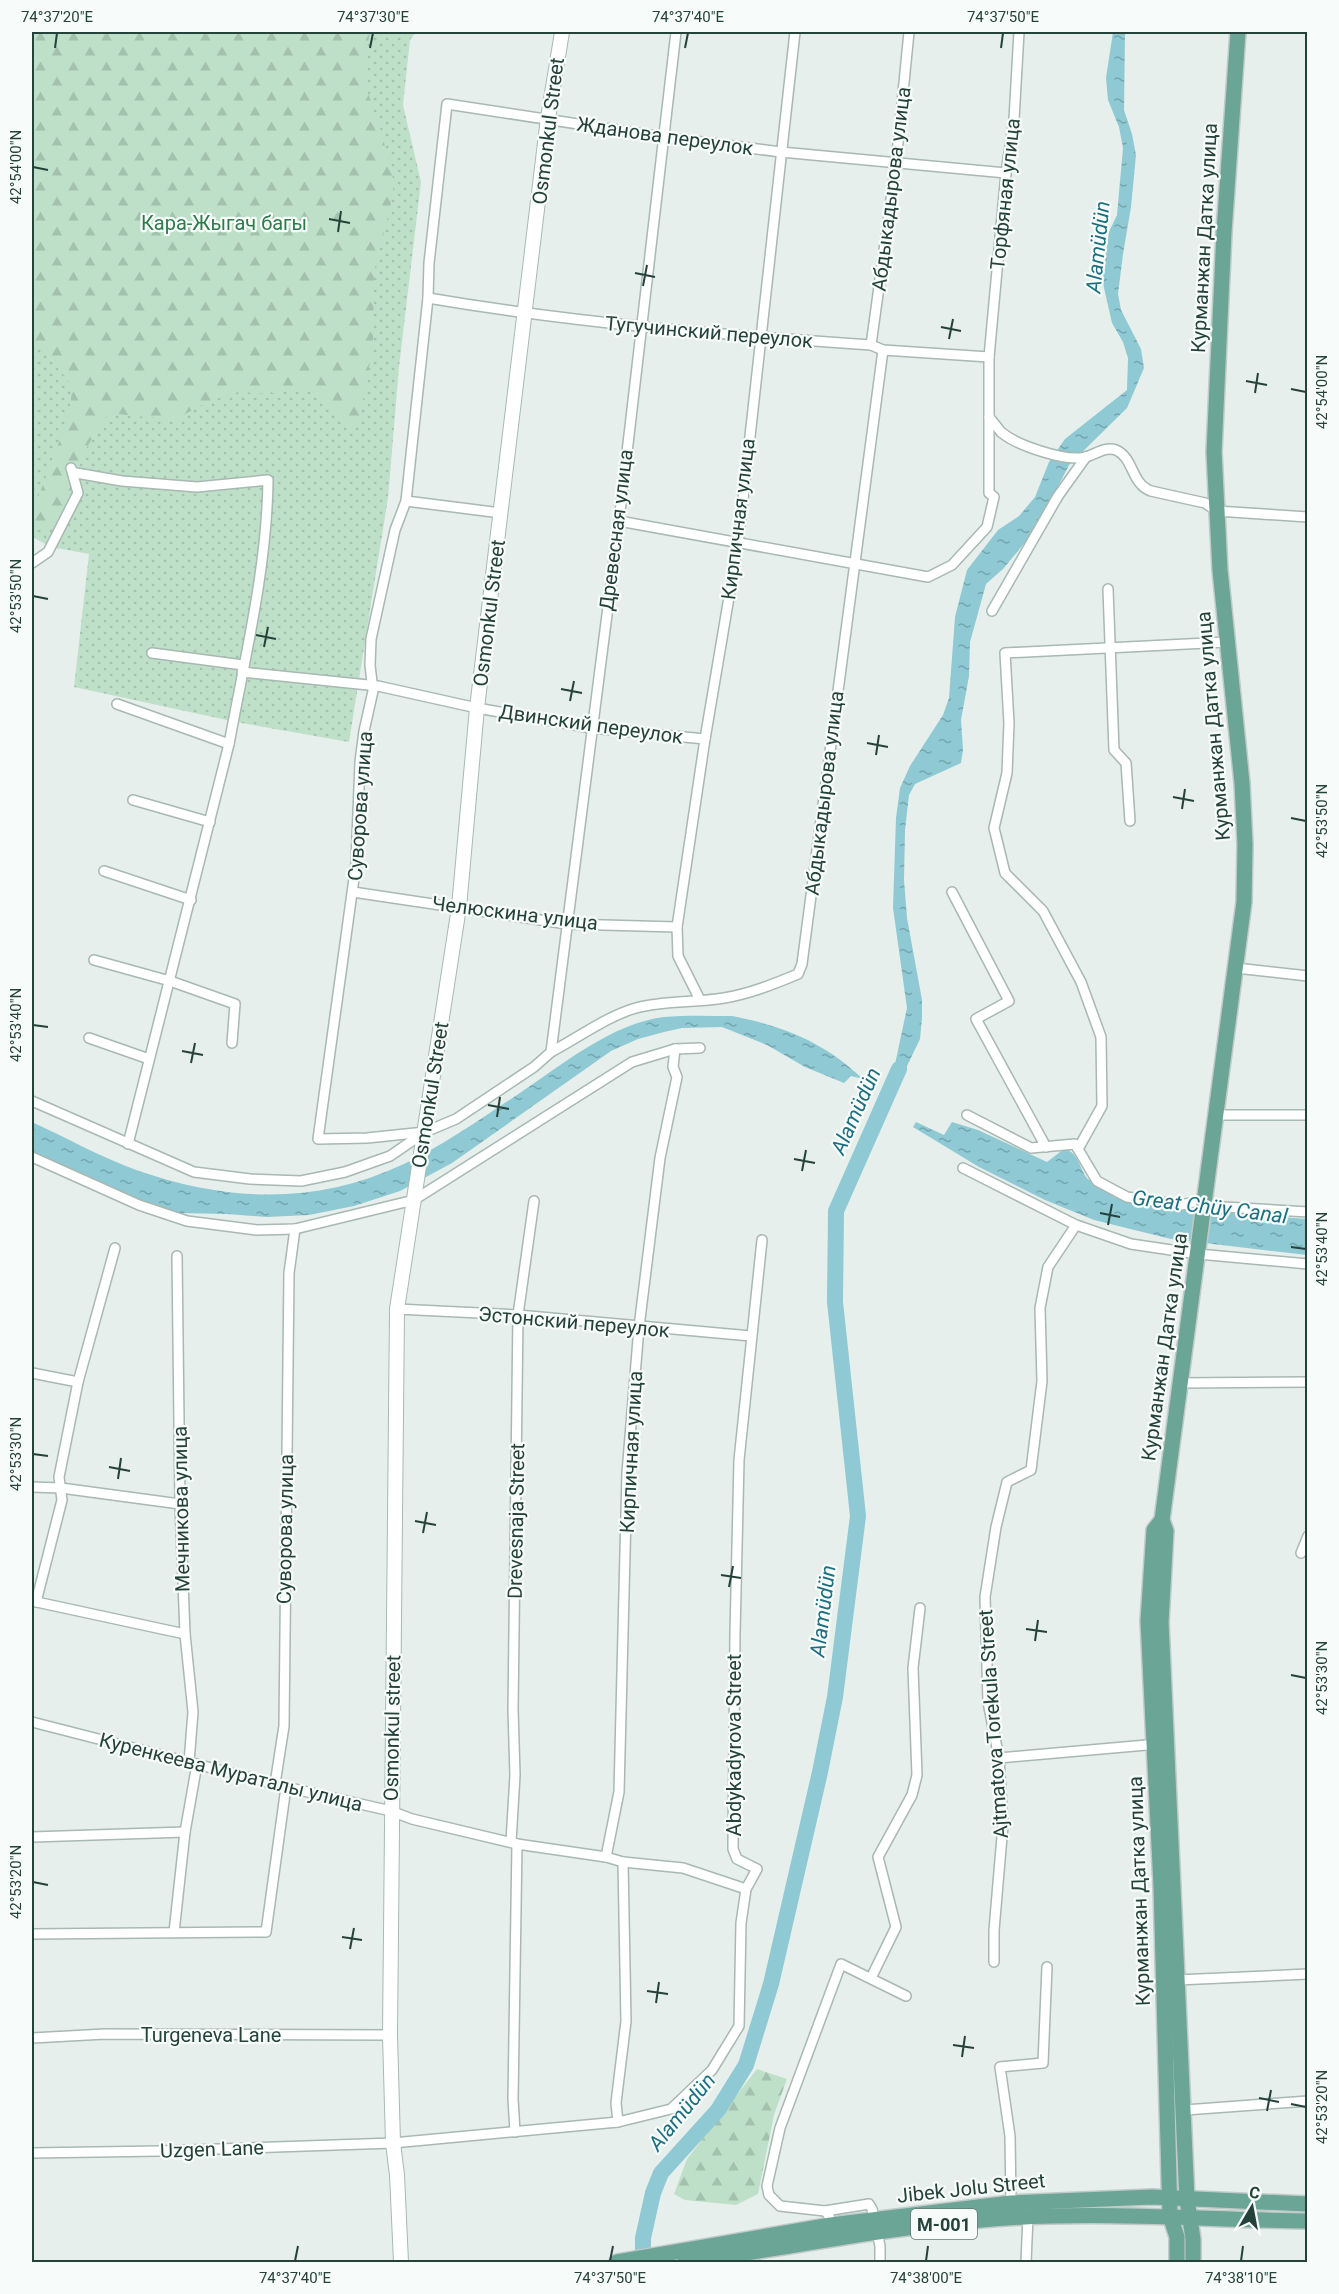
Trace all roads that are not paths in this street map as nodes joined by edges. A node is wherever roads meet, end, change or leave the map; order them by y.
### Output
1 (562, 32) edge
2 (676, 32) edge
3 (795, 32) edge
4 (909, 32) edge
5 (1019, 32) edge
6 (1238, 32) edge
7 (548, 118) junction
8 (663, 137) junction
9 (780, 152) junction
10 (896, 163) junction
11 (1006, 173) junction
12 (429, 298) junction
13 (526, 315) junction
14 (641, 326) junction
15 (760, 338) junction
16 (871, 345) junction
17 (883, 350) junction
18 (989, 357) junction
19 (989, 417) junction
20 (1082, 458) junction
21 (405, 501) junction
22 (1216, 511) junction
23 (501, 513) junction
24 (1308, 517) edge
25 (619, 521) junction
26 (738, 544) junction
27 (32, 563) edge
28 (854, 564) junction
29 (1108, 589) dead end
30 (992, 611) dead end
31 (1227, 642) junction
32 (1110, 646) junction
33 (152, 653) dead end
34 (242, 668) junction
35 (373, 686) junction
36 (117, 704) dead end
37 (477, 708) junction
38 (591, 728) junction
39 (705, 739) junction
40 (229, 744) junction
41 (133, 800) dead end
42 (1130, 821) dead end
43 (210, 822) junction
44 (104, 871) dead end
45 (952, 891) dead end
46 (353, 892) junction
47 (191, 900) junction
48 (459, 908) junction
49 (567, 924) junction
50 (677, 927) junction
51 (94, 960) dead end
52 (1236, 968) junction
53 (1308, 976) edge
54 (170, 981) junction
55 (700, 1000) junction
56 (89, 1038) dead end
57 (232, 1042) dead end
58 (700, 1048) dead end
59 (675, 1049) junction
60 (551, 1052) junction
61 (149, 1059) junction
62 (32, 1101) edge
63 (967, 1115) dead end
64 (1217, 1115) junction
65 (1308, 1115) edge
66 (424, 1137) junction
67 (128, 1143) junction
68 (1046, 1147) junction
69 (1078, 1149) junction
70 (32, 1157) edge
71 (963, 1168) dead end
72 (414, 1197) junction
73 (534, 1200) dead end
74 (1204, 1205) junction
75 (1308, 1212) edge
76 (1076, 1225) junction
77 (295, 1229) junction
78 (762, 1240) dead end
79 (115, 1248) dead end
80 (1198, 1252) junction
81 (177, 1256) dead end
82 (1308, 1264) edge
83 (397, 1310) junction
84 (518, 1315) junction
85 (639, 1327) junction
86 (751, 1336) junction
87 (32, 1373) edge
88 (78, 1382) junction
89 (1308, 1382) edge
90 (1180, 1383) junction
91 (32, 1487) edge
92 (61, 1488) junction
93 (180, 1504) junction
94 (1308, 1536) edge
95 (1301, 1553) dead end
96 (34, 1602) edge
97 (920, 1608) dead end
98 (185, 1634) junction
99 (32, 1722) edge
100 (1160, 1743) junction
101 (999, 1758) junction
102 (193, 1763) junction
103 (275, 1784) junction
104 (286, 1787) junction
105 (391, 1811) junction
106 (186, 1832) junction
107 (32, 1837) edge
108 (514, 1843) junction
109 (606, 1857) junction
110 (623, 1862) junction
111 (746, 1889) junction
112 (174, 1932) junction
113 (32, 1934) edge
114 (994, 1962) dead end
115 (1047, 1967) dead end
116 (1308, 1974) edge
117 (871, 1978) junction
118 (1177, 1980) junction
119 (906, 1996) dead end
120 (390, 2035) junction
121 (32, 2038) edge
122 (1308, 2101) edge
123 (1185, 2110) junction
124 (618, 2122) junction
125 (515, 2132) junction
126 (393, 2143) junction
127 (32, 2153) edge
128 (1170, 2198) junction
129 (1187, 2199) junction
130 (1011, 2203) junction
131 (1308, 2204) edge
132 (1170, 2216) junction
133 (1028, 2217) junction
134 (1189, 2217) junction
135 (828, 2218) junction
136 (1308, 2221) edge
137 (875, 2225) junction
138 (720, 2260) edge
139 (401, 2262) edge
140 (617, 2262) edge
141 (685, 2262) edge
142 (880, 2262) edge
143 (1026, 2262) edge
144 (1177, 2262) edge
145 (1193, 2262) edge

1 - 7 street, Osmonkul Street
2 - 8 street, Древесная улица
3 - 9 street, Кирпичная улица
4 - 10 street, Абдыкадырова улица
5 - 11 street, Торфяная улица
6 - 22 main road, Курманжан Датка улица
7 - 8 street, Жданова переулок
7 - 12 street, Жданова переулок
7 - 13 street, Osmonkul Street
8 - 9 street, Жданова переулок
8 - 14 street, Древесная улица
9 - 10 street, Жданова переулок
9 - 15 street, Кирпичная улица
10 - 11 street, Жданова переулок
10 - 16 street, Абдыкадырова улица
11 - 18 street, Торфяная улица
12 - 13 street, Тугучинский переулок
12 - 21 street, Суворова улица
13 - 14 street, Тугучинский переулок
13 - 23 street, Osmonkul Street
14 - 15 street, Тугучинский переулок
14 - 25 street, Древесная улица
15 - 16 street, Тугучинский переулок
15 - 26 street, Кирпичная улица
16 - 17 street, Тугучинский переулок
17 - 18 street, Тугучинский переулок
17 - 28 street, Абдыкадырова улица
18 - 19 street, Торфяная улица
19 - 20 street
19 - 28 street, Торфяная улица
20 - 22 street
20 - 30 street
21 - 23 street
21 - 35 street, Суворова улица
22 - 24 street
22 - 31 main road, Курманжан Датка улица
23 - 37 street, Osmonkul Street
25 - 26 street
25 - 38 street, Древесная улица
26 - 28 street
26 - 39 street, Кирпичная улица
27 - 34 street
28 - 55 street, Абдыкадырова улица
29 - 32 street
31 - 32 street
31 - 52 main road, Курманжан Датка улица
32 - 42 street
32 - 69 street
33 - 34 street, Двинский переулок
34 - 35 street, Двинский переулок
34 - 40 street
35 - 37 street, Двинский переулок
35 - 46 street, Суворова улица
36 - 40 street
37 - 38 street, Двинский переулок
37 - 48 street, Osmonkul Street
38 - 39 street, Двинский переулок
38 - 49 street, Древесная улица
39 - 50 street, Кирпичная улица
40 - 43 street
41 - 43 street
43 - 47 street
44 - 47 street
45 - 68 street
46 - 48 street, Челюскина улица
46 - 66 street, Суворова улица
47 - 54 street
48 - 49 street, Челюскина улица
48 - 66 street, Osmonkul Street
49 - 50 street, Челюскина улица
49 - 60 street, Древесная улица
50 - 55 street, Кирпичная улица
51 - 54 street
52 - 53 street
52 - 64 main road, Курманжан Датка улица
54 - 57 street
54 - 61 street
55 - 60 street, Абдыкадырова улица
56 - 61 street
58 - 59 street
59 - 72 street
59 - 85 street, Кирпичная улица
60 - 66 street, Абдыкадырова улица
61 - 67 street
62 - 67 street
63 - 68 street
64 - 65 street
64 - 74 main road, Курманжан Датка улица
66 - 67 street
66 - 72 street, Osmonkul Street
68 - 69 street
69 - 74 street
70 - 77 street
71 - 76 street
72 - 77 street
72 - 83 street, Osmonkul street
73 - 84 street, Drevesnaja Street
74 - 75 street
74 - 80 main road, Курманжан Датка улица
76 - 80 street
76 - 101 street, Ajtmatova Torekula Street
77 - 103 street, Суворова улица
78 - 86 street, Abdykadyrova Street
79 - 88 street
80 - 82 street
80 - 90 main road, Курманжан Датка улица
81 - 93 street, Мечникова улица
83 - 84 street, Эстонский переулок
83 - 105 street, Osmonkul street
84 - 85 street, Эстонский переулок
84 - 108 street, Drevesnaja Street
85 - 86 street, Эстонский переулок
85 - 109 street, Кирпичная улица
86 - 111 street, Abdykadyrova Street
87 - 88 street
88 - 92 street
89 - 90 street
90 - 100 main road, Курманжан Датка улица
91 - 92 street
92 - 93 street
92 - 96 street
93 - 98 street, Мечникова улица
94 - 95 street
96 - 98 street
97 - 117 street
98 - 102 street, Мечникова улица
99 - 102 street, Куренкеева Мураталы улица
100 - 101 street
100 - 118 main road, Курманжан Датка улица
100 - 128 main road, Курманжан Датка улица
101 - 114 street, Ajtmatova Torekula Street
102 - 103 street, Куренкеева Мураталы улица
102 - 106 street, Мечникова улица
103 - 104 street, Куренкеева Мураталы улица
104 - 105 street, Куренкеева Мураталы улица
104 - 112 street
105 - 108 street, Куренкеева Мураталы улица
105 - 120 street, Osmonkul street
106 - 107 street
106 - 112 street, Мечникова улица
108 - 109 street, Куренкеева Мураталы улица
108 - 125 street, Drevesnaja Street
109 - 110 street, Куренкеева Мураталы улица
110 - 111 street, Куренкеева Мураталы улица
110 - 124 street
111 - 124 street, Abdykadyrova Street
112 - 113 street
115 - 130 street
116 - 118 street
117 - 119 street
117 - 135 street
118 - 123 main road, Курманжан Датка улица
120 - 121 street, Turgeneva Lane
120 - 126 street, Osmonkul street
122 - 123 street
123 - 129 main road, Курманжан Датка улица
124 - 125 street, Abdykadyrova Street
125 - 126 street, Abdykadyrova Street
126 - 127 street, Uzgen Lane
126 - 139 street, Osmonkul street
128 - 129 main road, М-001
128 - 130 main road, Jibek Jolu Street / М-001
128 - 132 main road, Курманжан Датка улица
129 - 131 main road, М-001
129 - 134 main road, Курманжан Датка улица
130 - 137 main road, Jibek Jolu Street / М-001
132 - 133 main road, Jibek Jolu Street / М-001
132 - 134 main road, М-001
132 - 144 main road, Курманжан Датка улица
133 - 137 main road, Jibek Jolu Street / М-001
133 - 143 street
134 - 136 main road, М-001
134 - 145 main road, Курманжан Датка улица
135 - 137 main road, Jibek Jolu Street / М-001
135 - 140 main road, Jibek Jolu Street / М-001
137 - 138 main road, Jibek Jolu Street / М-001
137 - 142 street
138 - 141 main road, Jibek Jolu Street / М-001

